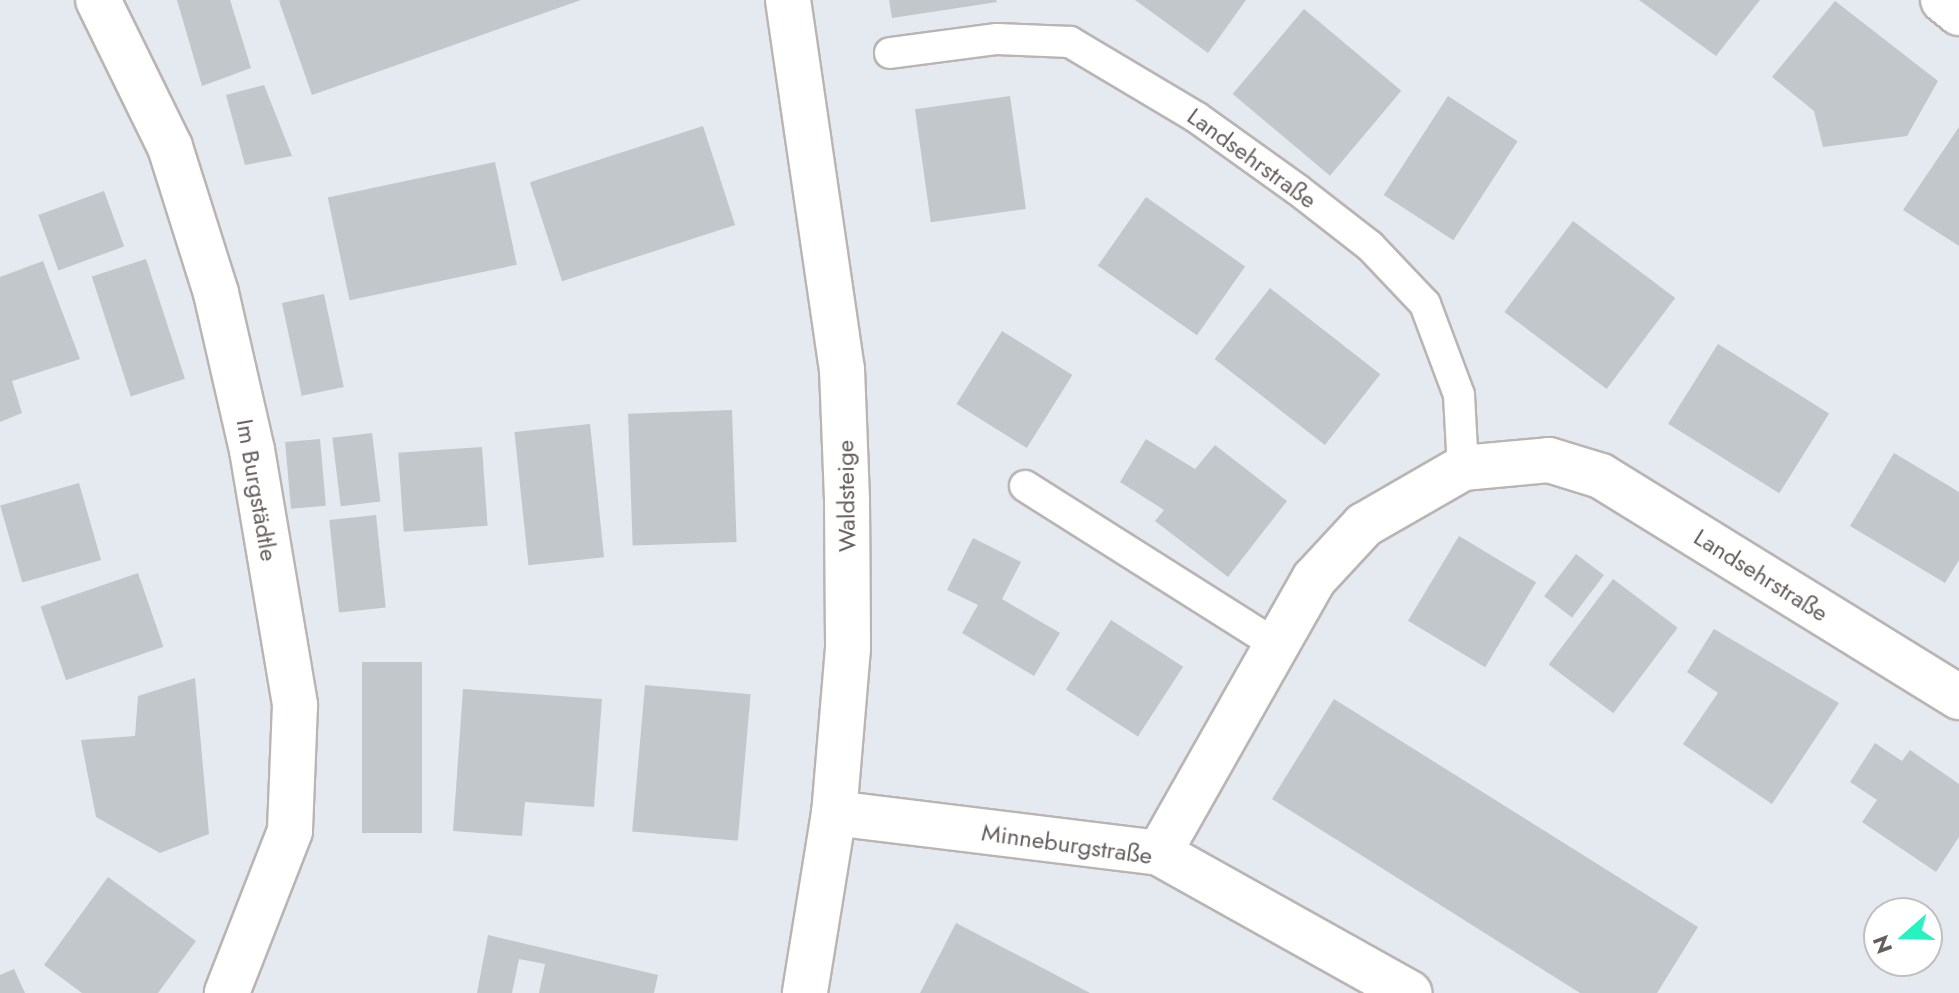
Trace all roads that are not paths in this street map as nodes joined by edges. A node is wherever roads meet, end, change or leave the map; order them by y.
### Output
1 (98, 0) edge
2 (788, 0) edge
3 (1943, 0) edge
4 (1959, 13) edge
5 (890, 53) dead end
6 (1463, 468) junction
7 (1025, 486) dead end
8 (1273, 643) junction
9 (1959, 697) edge
10 (834, 813) junction
11 (1159, 853) junction
12 (227, 993) edge
13 (805, 993) edge
14 (1410, 993) edge

1 - 12 street, Im Burgstädtle
2 - 10 street, Waldsteige
3 - 4 street
5 - 6 lane, Landsehrstraße
6 - 8 street, Landsehrstraße
6 - 9 street, Landsehrstraße
7 - 8 lane
8 - 11 street, Landsehrstraße
10 - 11 street, Minneburgstraße
10 - 13 street, Waldsteige
11 - 14 street, Minneburgstraße

